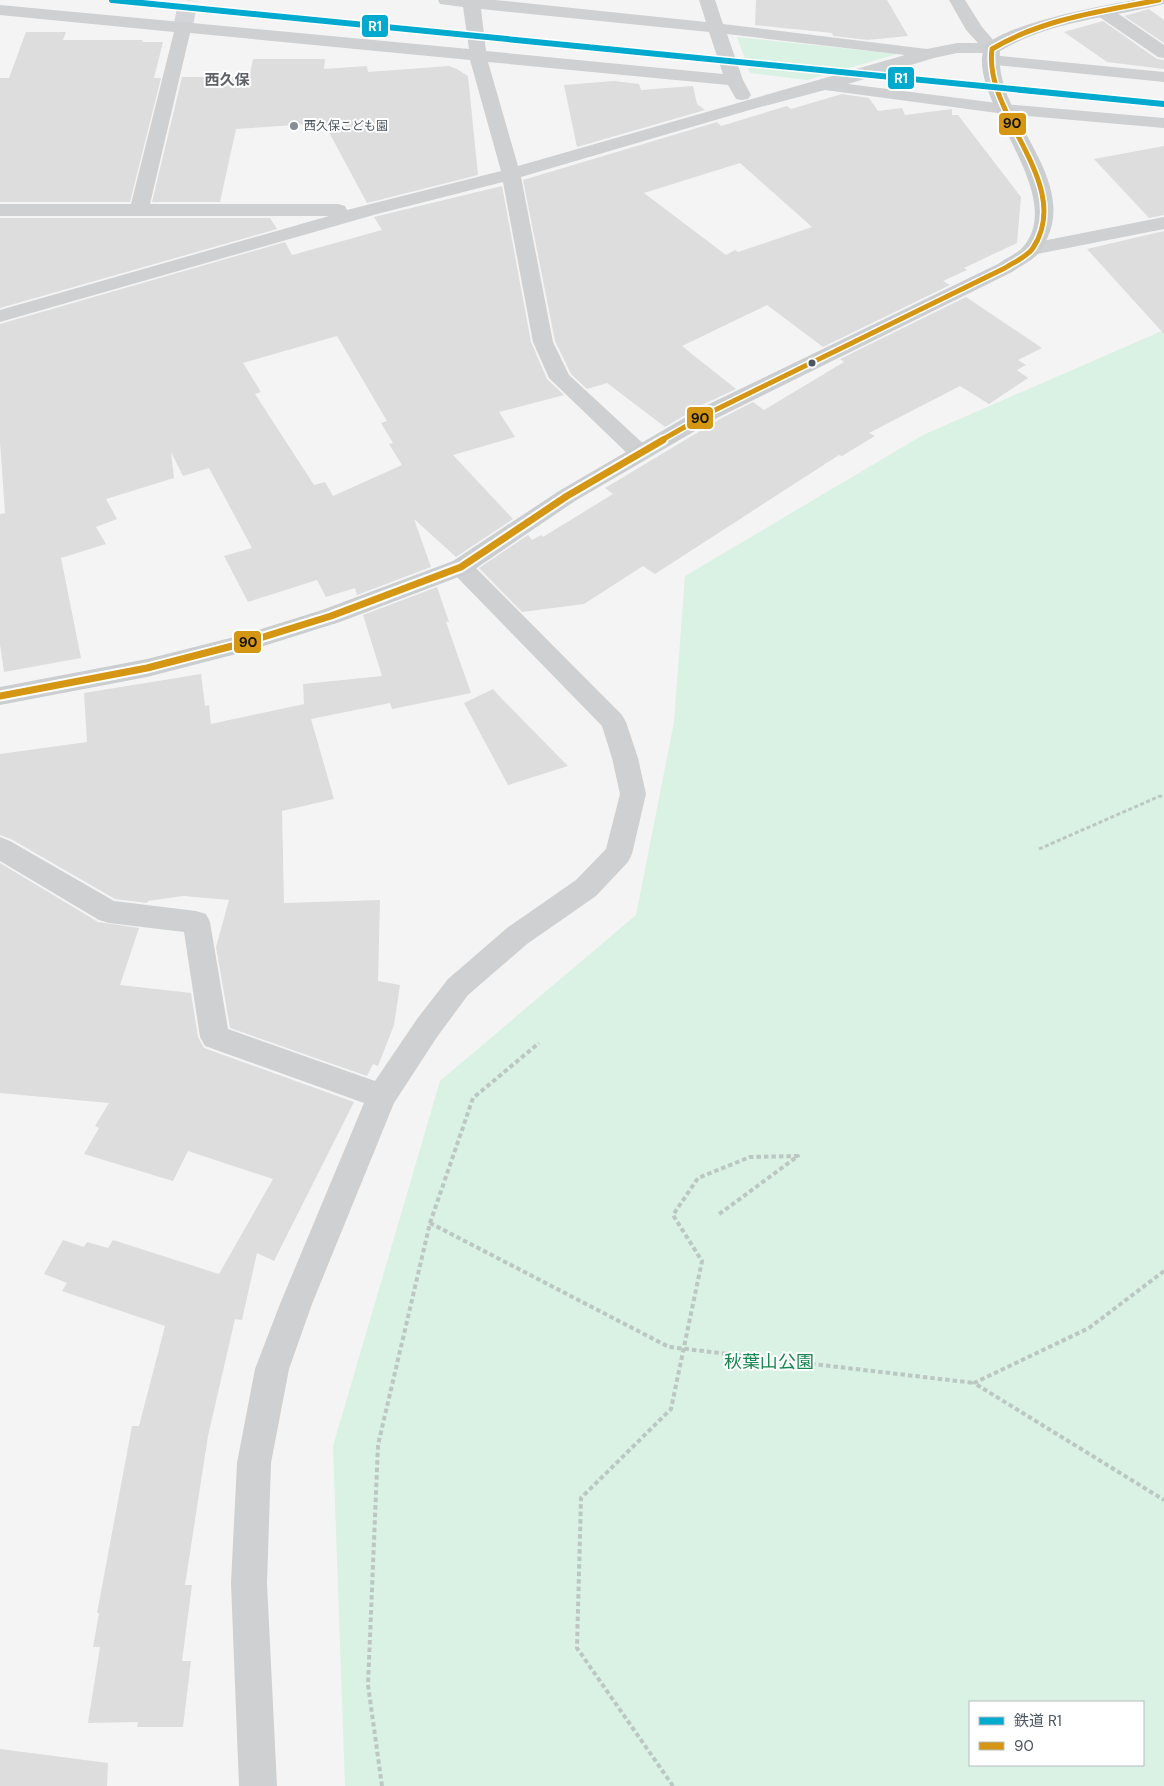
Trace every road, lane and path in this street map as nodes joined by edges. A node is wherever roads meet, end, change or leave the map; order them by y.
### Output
1 (446, 0) edge
2 (707, 0) edge
3 (957, 0) edge
4 (1159, 0) edge
5 (471, 1) edge
6 (0, 10) edge
7 (1104, 12) junction
8 (182, 28) junction
9 (717, 28) junction
10 (931, 53) junction
11 (1164, 53) edge
12 (991, 54) junction
13 (478, 56) junction
14 (1164, 77) edge
15 (734, 80) junction
16 (821, 86) junction
17 (747, 104) junction
18 (1005, 108) junction
19 (1164, 123) edge
20 (511, 174) junction
21 (139, 209) junction
22 (0, 210) edge
23 (370, 210) junction
24 (1164, 223) edge
25 (1032, 249) junction
26 (0, 316) edge
27 (640, 453) junction
28 (461, 567) junction
29 (0, 696) edge
30 (1164, 797) edge
31 (0, 848) edge
32 (1039, 849) dead end
33 (538, 1043) dead end
34 (382, 1096) junction
35 (718, 1215) dead end
36 (430, 1223) junction
37 (1164, 1271) edge
38 (684, 1349) junction
39 (974, 1383) junction
40 (1164, 1500) edge
41 (258, 1786) edge
42 (382, 1786) edge
43 (673, 1786) edge

1 - 5 street
2 - 9 street
3 - 12 street
4 - 7 main road
5 - 9 street
5 - 13 street
6 - 8 street
7 - 11 street
7 - 12 main road
8 - 13 street
8 - 21 street
9 - 10 street
9 - 15 street
10 - 12 street
10 - 16 street
12 - 14 street
12 - 18 main road
13 - 15 street
13 - 20 street
15 - 17 street
16 - 17 street
16 - 18 street
17 - 20 street
18 - 19 street
18 - 25 main road
20 - 23 street
20 - 27 street
21 - 22 street
21 - 23 street
23 - 26 street
24 - 25 street
25 - 27 main road
27 - 28 main road
28 - 29 main road
28 - 34 street
30 - 32 path
31 - 34 street
33 - 36 path
34 - 41 street
35 - 38 path
36 - 38 path
36 - 42 path
37 - 39 path
38 - 39 path
38 - 43 path
39 - 40 path

